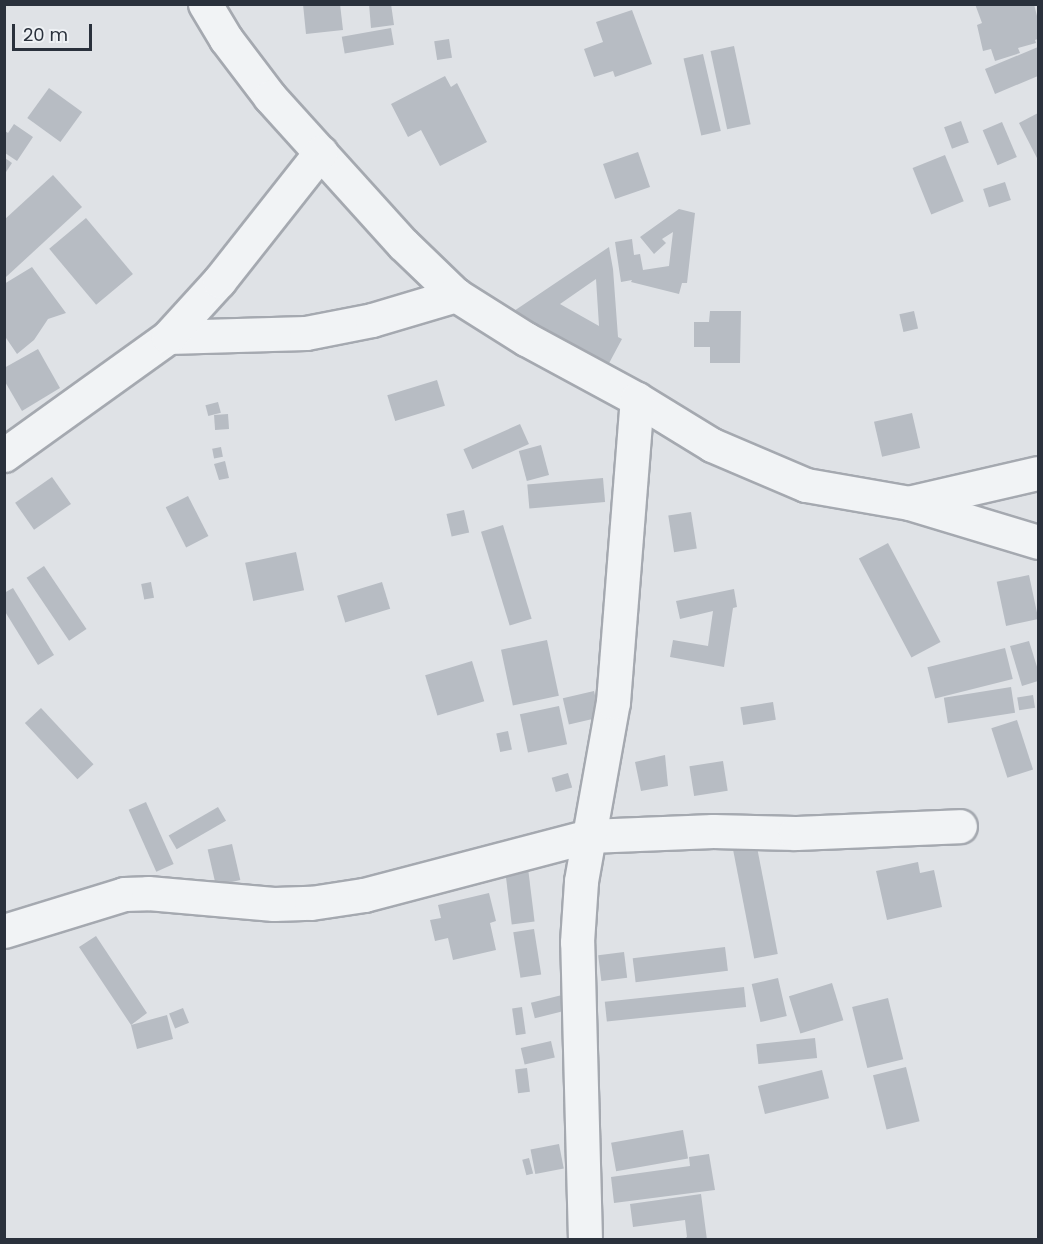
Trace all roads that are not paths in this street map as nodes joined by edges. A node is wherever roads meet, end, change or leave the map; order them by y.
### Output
1 (205, 4) edge
2 (321, 152) junction
3 (456, 295) junction
4 (168, 338) junction
5 (637, 399) junction
6 (4, 455) edge
7 (1038, 473) edge
8 (909, 503) junction
9 (1038, 542) edge
10 (960, 826) dead end
11 (590, 836) junction
12 (4, 931) edge
13 (585, 1239) edge

1 - 2 street
2 - 3 street
2 - 4 street
3 - 4 street
3 - 5 street
4 - 6 street
5 - 8 street
5 - 11 street
7 - 8 street
8 - 9 street
10 - 11 street
11 - 12 street
11 - 13 street

